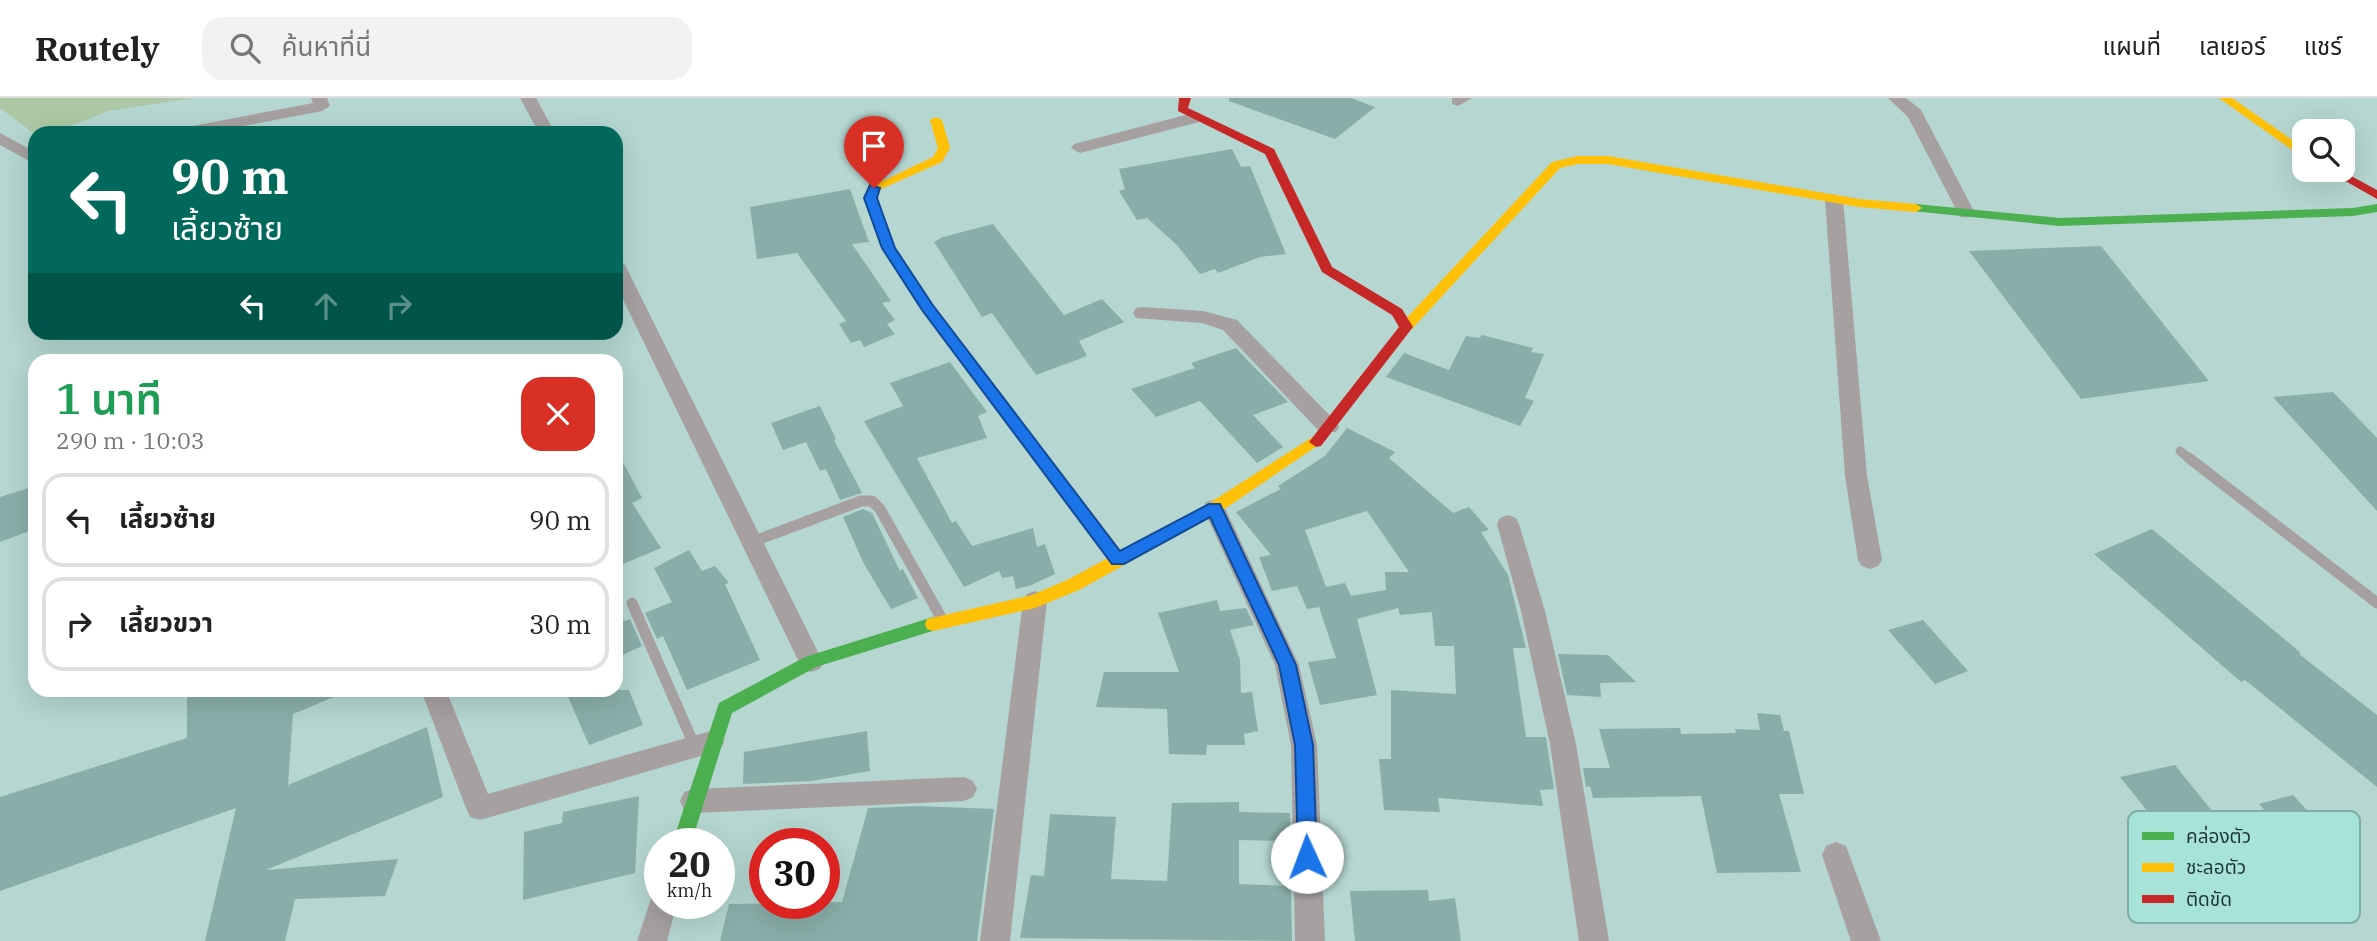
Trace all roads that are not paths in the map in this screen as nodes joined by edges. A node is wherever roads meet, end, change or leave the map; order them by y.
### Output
1 (319, 98) edge
2 (528, 98) edge
3 (1185, 98) edge
4 (1896, 98) edge
5 (2225, 98) edge
6 (1198, 117) junction
7 (936, 120) dead end
8 (218, 126) edge
9 (543, 126) edge
10 (0, 138) edge
11 (2292, 146) edge
12 (1080, 148) dead end
13 (28, 155) edge
14 (2354, 182) edge
15 (2377, 195) edge
16 (1834, 199) junction
17 (2377, 208) edge
18 (1966, 213) junction
19 (623, 279) edge
20 (1143, 313) dead end
21 (1406, 327) junction
22 (1328, 427) junction
23 (2180, 451) dead end
24 (1214, 508) junction
25 (1508, 524) dead end
26 (752, 542) junction
27 (1118, 560) junction
28 (1870, 561) dead end
29 (1035, 601) junction
30 (632, 603) dead end
31 (2377, 603) edge
32 (944, 622) junction
33 (811, 662) junction
34 (437, 697) edge
35 (703, 744) junction
36 (964, 789) dead end
37 (694, 801) junction
38 (686, 828) edge
39 (1836, 855) dead end
40 (658, 919) edge
41 (652, 941) edge
42 (995, 941) edge
43 (1310, 941) edge
44 (1594, 941) edge
45 (1866, 941) edge

1 - 8 street
2 - 9 street
3 - 6 street
4 - 18 street
5 - 11 street
6 - 12 street
6 - 21 street
7 - 27 street
10 - 13 street
14 - 15 street
16 - 18 street
16 - 21 street
16 - 28 street
17 - 18 street
19 - 26 street
20 - 22 street
21 - 22 street
22 - 24 street
23 - 31 lane
24 - 27 street
24 - 43 street
25 - 44 street
26 - 32 lane
26 - 33 street
27 - 29 street
29 - 32 street
29 - 42 street
30 - 35 lane
32 - 33 street
33 - 35 street
34 - 35 street
35 - 37 street
36 - 37 street
37 - 38 street
39 - 45 street
40 - 41 street

